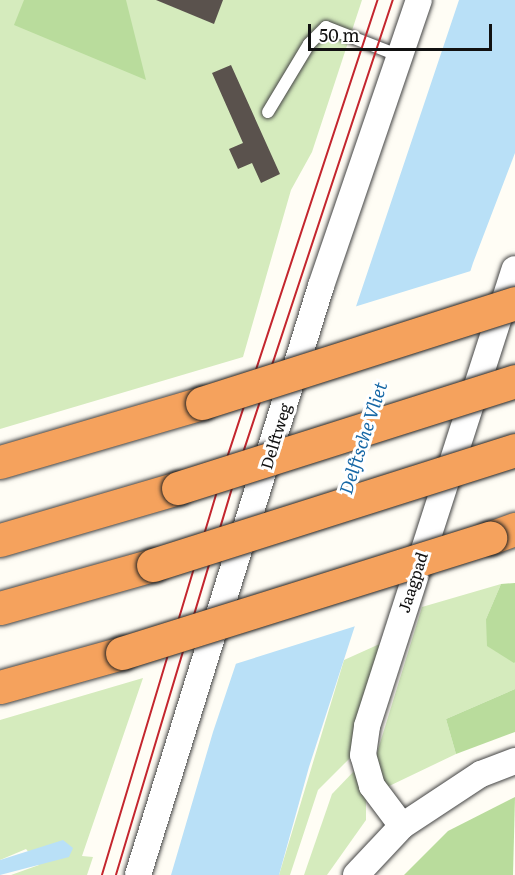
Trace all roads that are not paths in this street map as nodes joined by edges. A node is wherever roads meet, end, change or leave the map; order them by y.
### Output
1 (419, 0) edge
2 (400, 56) junction
3 (268, 112) dead end
4 (515, 269) edge
5 (515, 303) edge
6 (515, 381) edge
7 (515, 450) edge
8 (0, 462) edge
9 (502, 534) edge
10 (0, 540) edge
11 (0, 608) edge
12 (0, 687) edge
13 (515, 761) edge
14 (402, 826) junction
15 (138, 875) edge
16 (356, 875) edge

1 - 2 street, Delftweg
2 - 3 lane
2 - 15 street, Delftweg
4 - 14 street, Jaagpad
5 - 8 highway, bridge
6 - 10 highway, bridge
7 - 11 highway, bridge
9 - 12 highway, bridge
13 - 14 street
14 - 16 street

